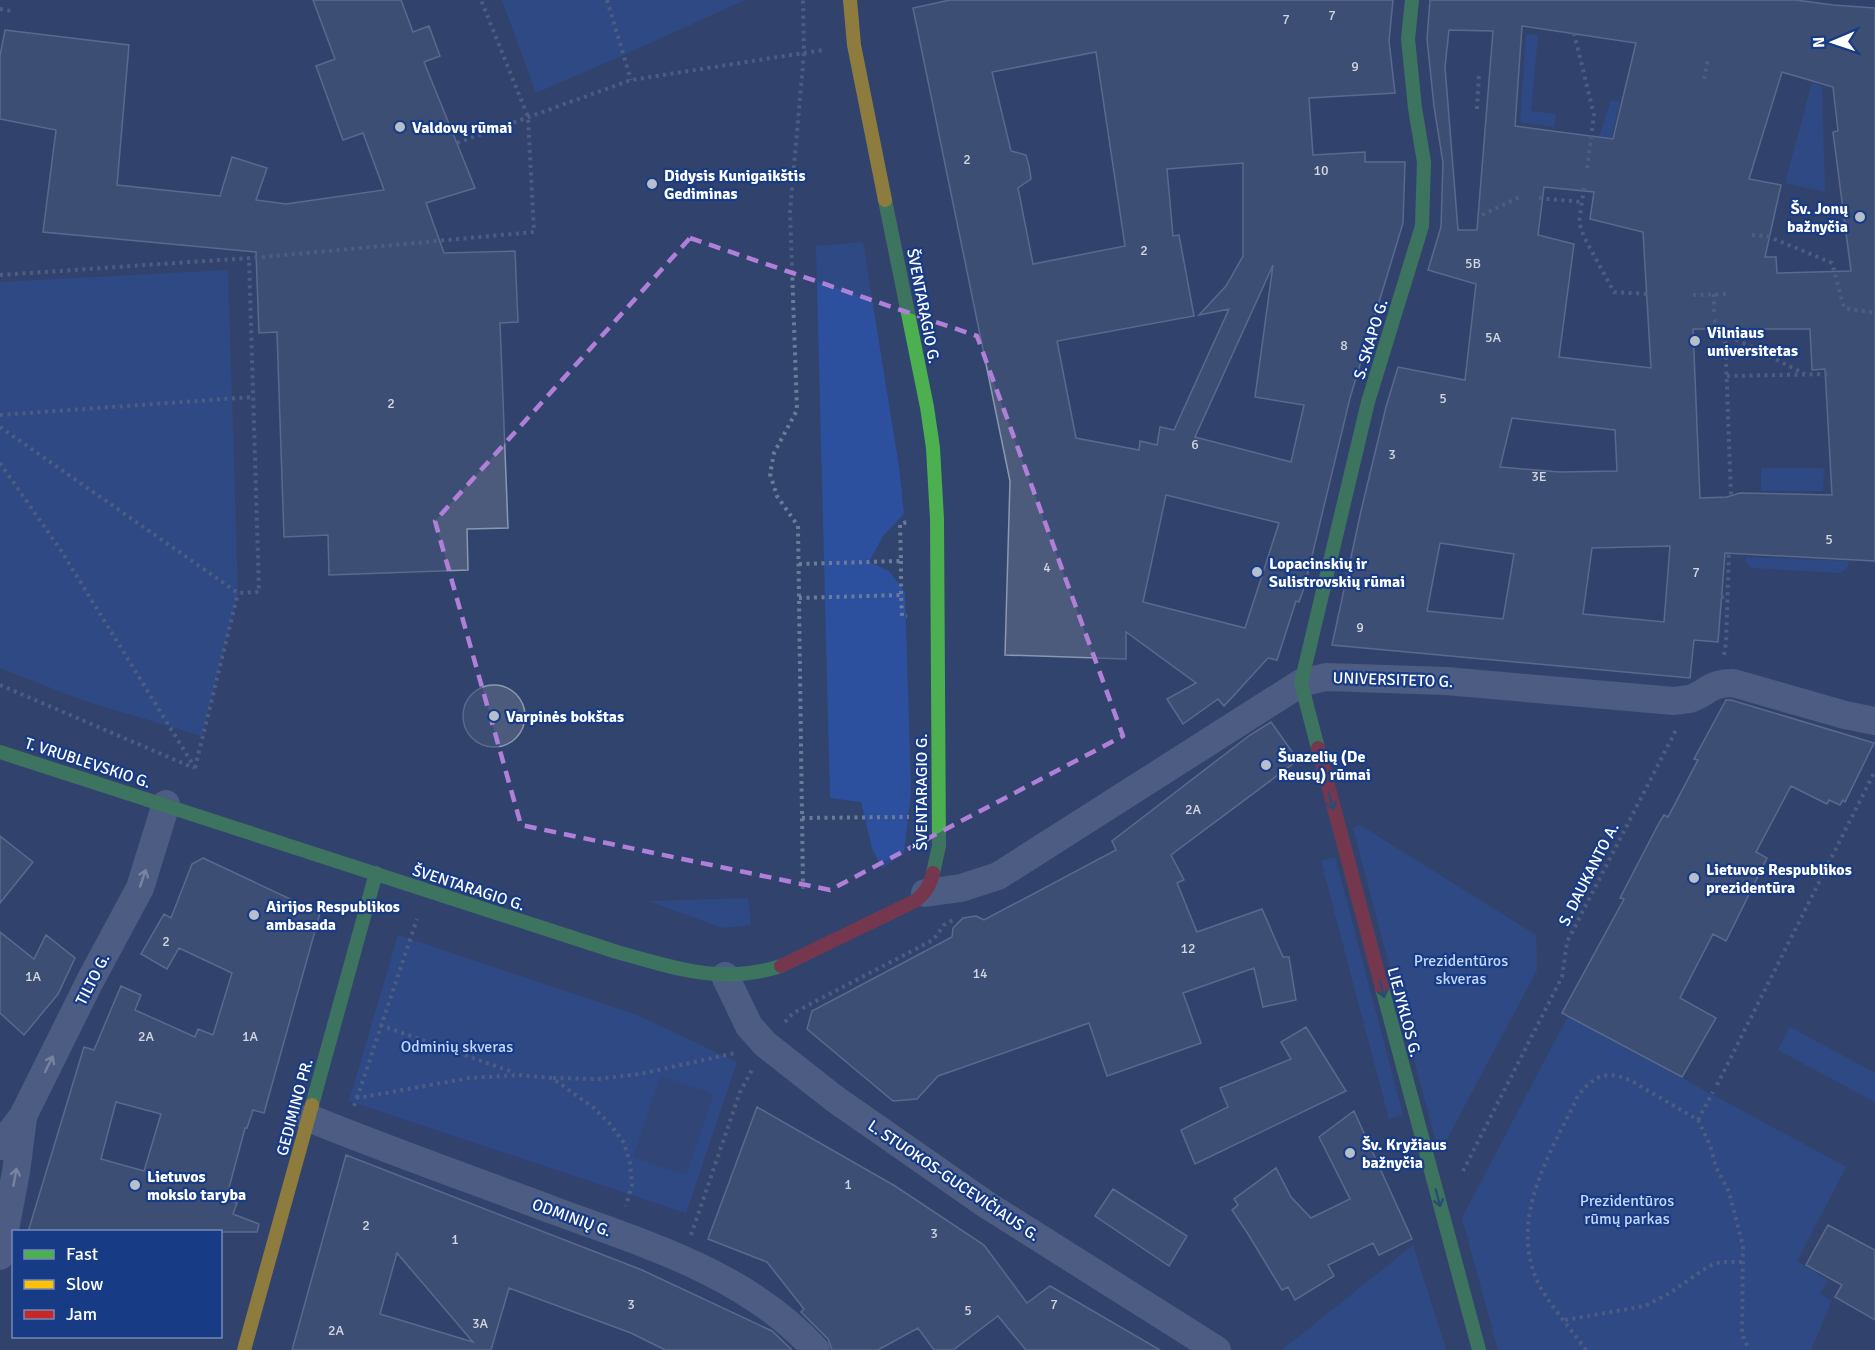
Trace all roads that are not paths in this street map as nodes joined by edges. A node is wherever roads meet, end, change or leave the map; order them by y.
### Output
1 (850, 0) edge
2 (1412, 0) edge
3 (1301, 683) junction
4 (1873, 721) edge
5 (0, 752) edge
6 (165, 804) junction
7 (376, 873) junction
8 (925, 893) junction
9 (725, 976) junction
10 (23, 1116) junction
11 (309, 1118) junction
12 (0, 1146) edge
13 (0, 1256) edge
14 (244, 1350) edge
15 (816, 1350) edge
16 (1217, 1350) edge
17 (1479, 1350) edge

1 - 8 main road, ŠVENTARAGIO G.
2 - 3 main road, S. SKAPO G.
3 - 4 street, UNIVERSITETO G.
3 - 8 street, UNIVERSITETO G.
3 -> 17 main road, LIEJYKLOS G.
5 - 6 main road, T. VRUBLEVSKIO G.
6 - 7 main road, ŠVENTARAGIO G.
10 -> 6 street, TILTO G.
7 - 9 main road, ŠVENTARAGIO G.
7 - 11 main road, GEDIMINO PR.
8 - 9 main road, ŠVENTARAGIO G.
9 - 16 street, L. STUOKOS-GUCEVIČIAUS G.
10 - 12 street, TILTO G.
13 -> 10 street
11 - 14 main road, GEDIMINO PR.
11 - 15 street, ODMINIŲ G.

